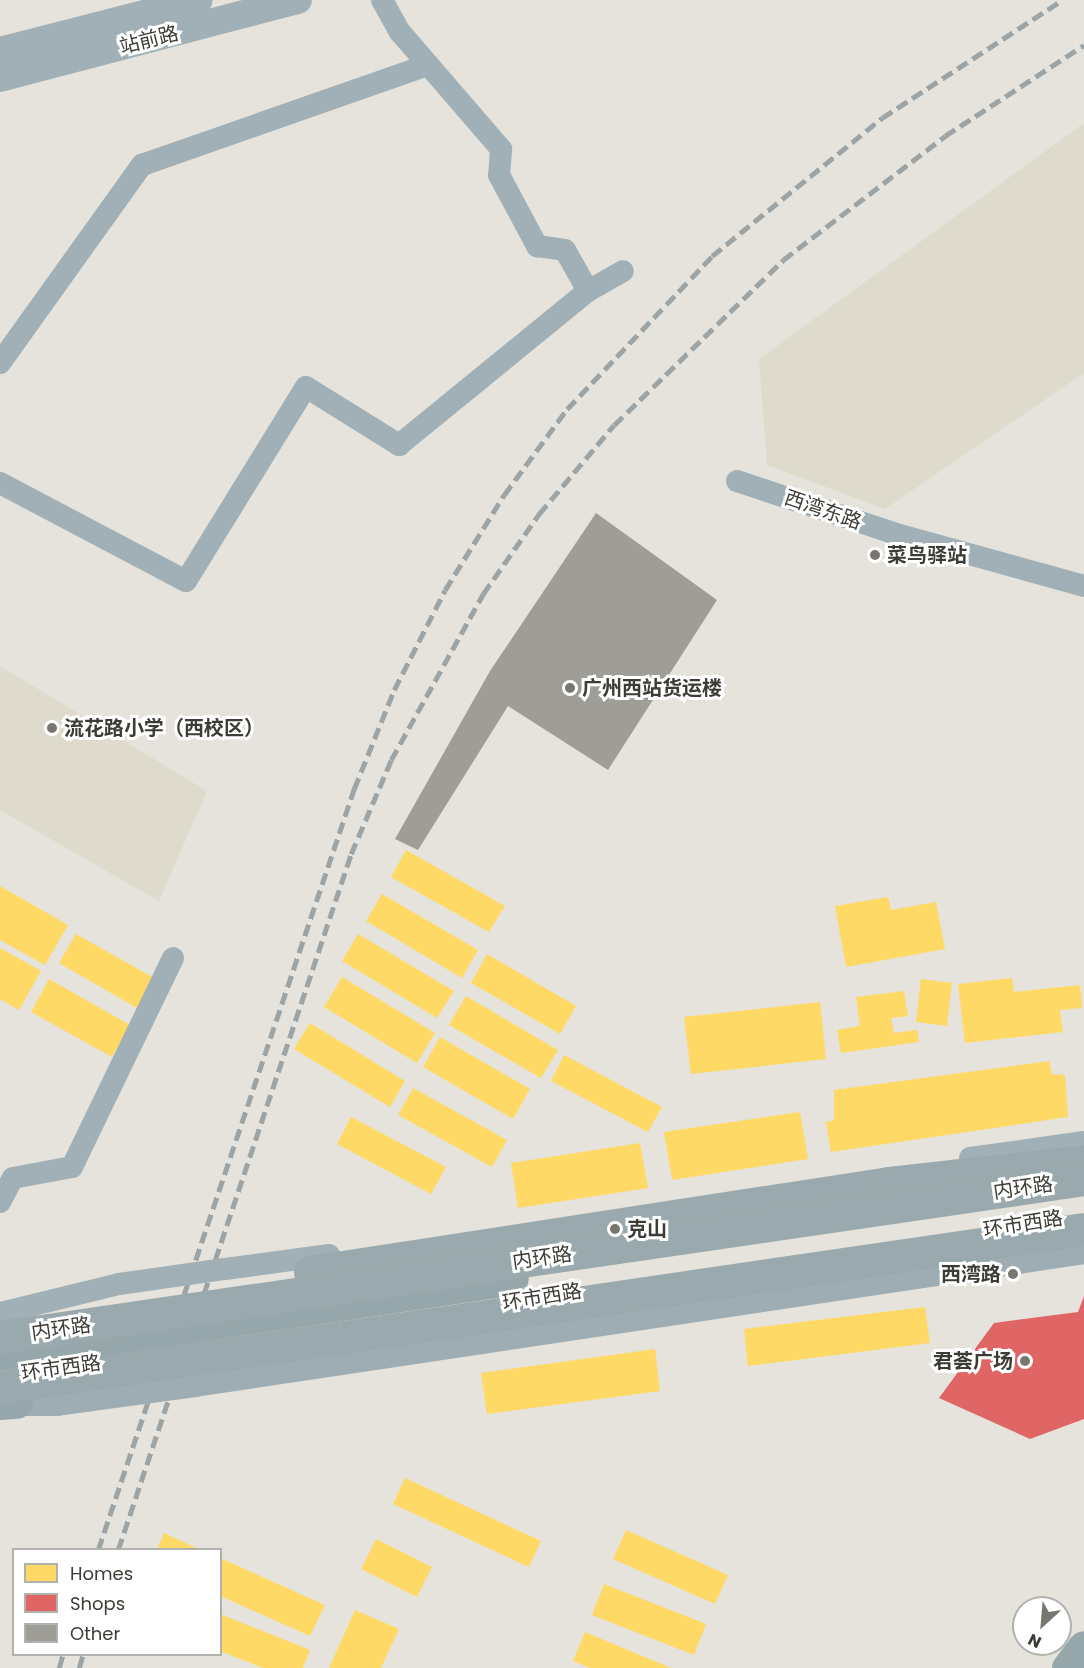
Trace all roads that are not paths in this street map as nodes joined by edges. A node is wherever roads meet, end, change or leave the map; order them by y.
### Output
1 (199, 0) edge
2 (298, 0) edge
3 (382, 0) edge
4 (0, 51) edge
5 (428, 65) junction
6 (0, 78) edge
7 (623, 271) dead end
8 (588, 291) junction
9 (0, 363) edge
10 (737, 481) dead end
11 (0, 483) edge
12 (1084, 586) edge
13 (173, 958) dead end
14 (1084, 1142) edge
15 (1084, 1164) edge
16 (1084, 1179) edge
17 (1084, 1194) edge
18 (0, 1202) edge
19 (926, 1215) junction
20 (1084, 1215) edge
21 (1084, 1229) edge
22 (1084, 1248) edge
23 (942, 1269) junction
24 (310, 1272) joint
25 (505, 1303) junction
26 (0, 1313) edge
27 (208, 1315) junction
28 (0, 1326) edge
29 (511, 1336) junction
30 (0, 1337) edge
31 (86, 1341) junction
32 (0, 1354) edge
33 (256, 1355) junction
34 (3, 1397) edge
35 (1084, 1647) edge
36 (1068, 1668) edge

1 - 4 street, 站前路
2 - 6 street, 站前路
3 - 5 street
5 - 8 street
5 - 9 street
7 - 8 street
8 - 11 street
10 - 12 street, 西湾东路
13 - 18 street
14 - 27 street
15 - 19 main road
15 - 24 highway
16 - 30 highway, 内环路, bridge
17 - 19 main road, 环市西路
19 - 20 main road, 环市西路
19 - 23 street
19 - 25 main road, 环市西路
19 - 27 main road, 环市西路
19 - 27 main road
21 - 34 highway, bridge
22 - 23 main road
23 - 29 main road
24 - 27 main road
25 - 29 street
25 - 33 main road, 环市西路
26 - 27 street, bridge
27 - 31 main road, 环市西路, bridge
27 - 31 main road, bridge
27 - 33 main road, 环市西路
27 - 34 main road, bridge
28 - 31 main road
29 - 33 main road
31 - 32 main road, 环市西路
31 - 34 main road, 环市西路
35 - 36 main road

